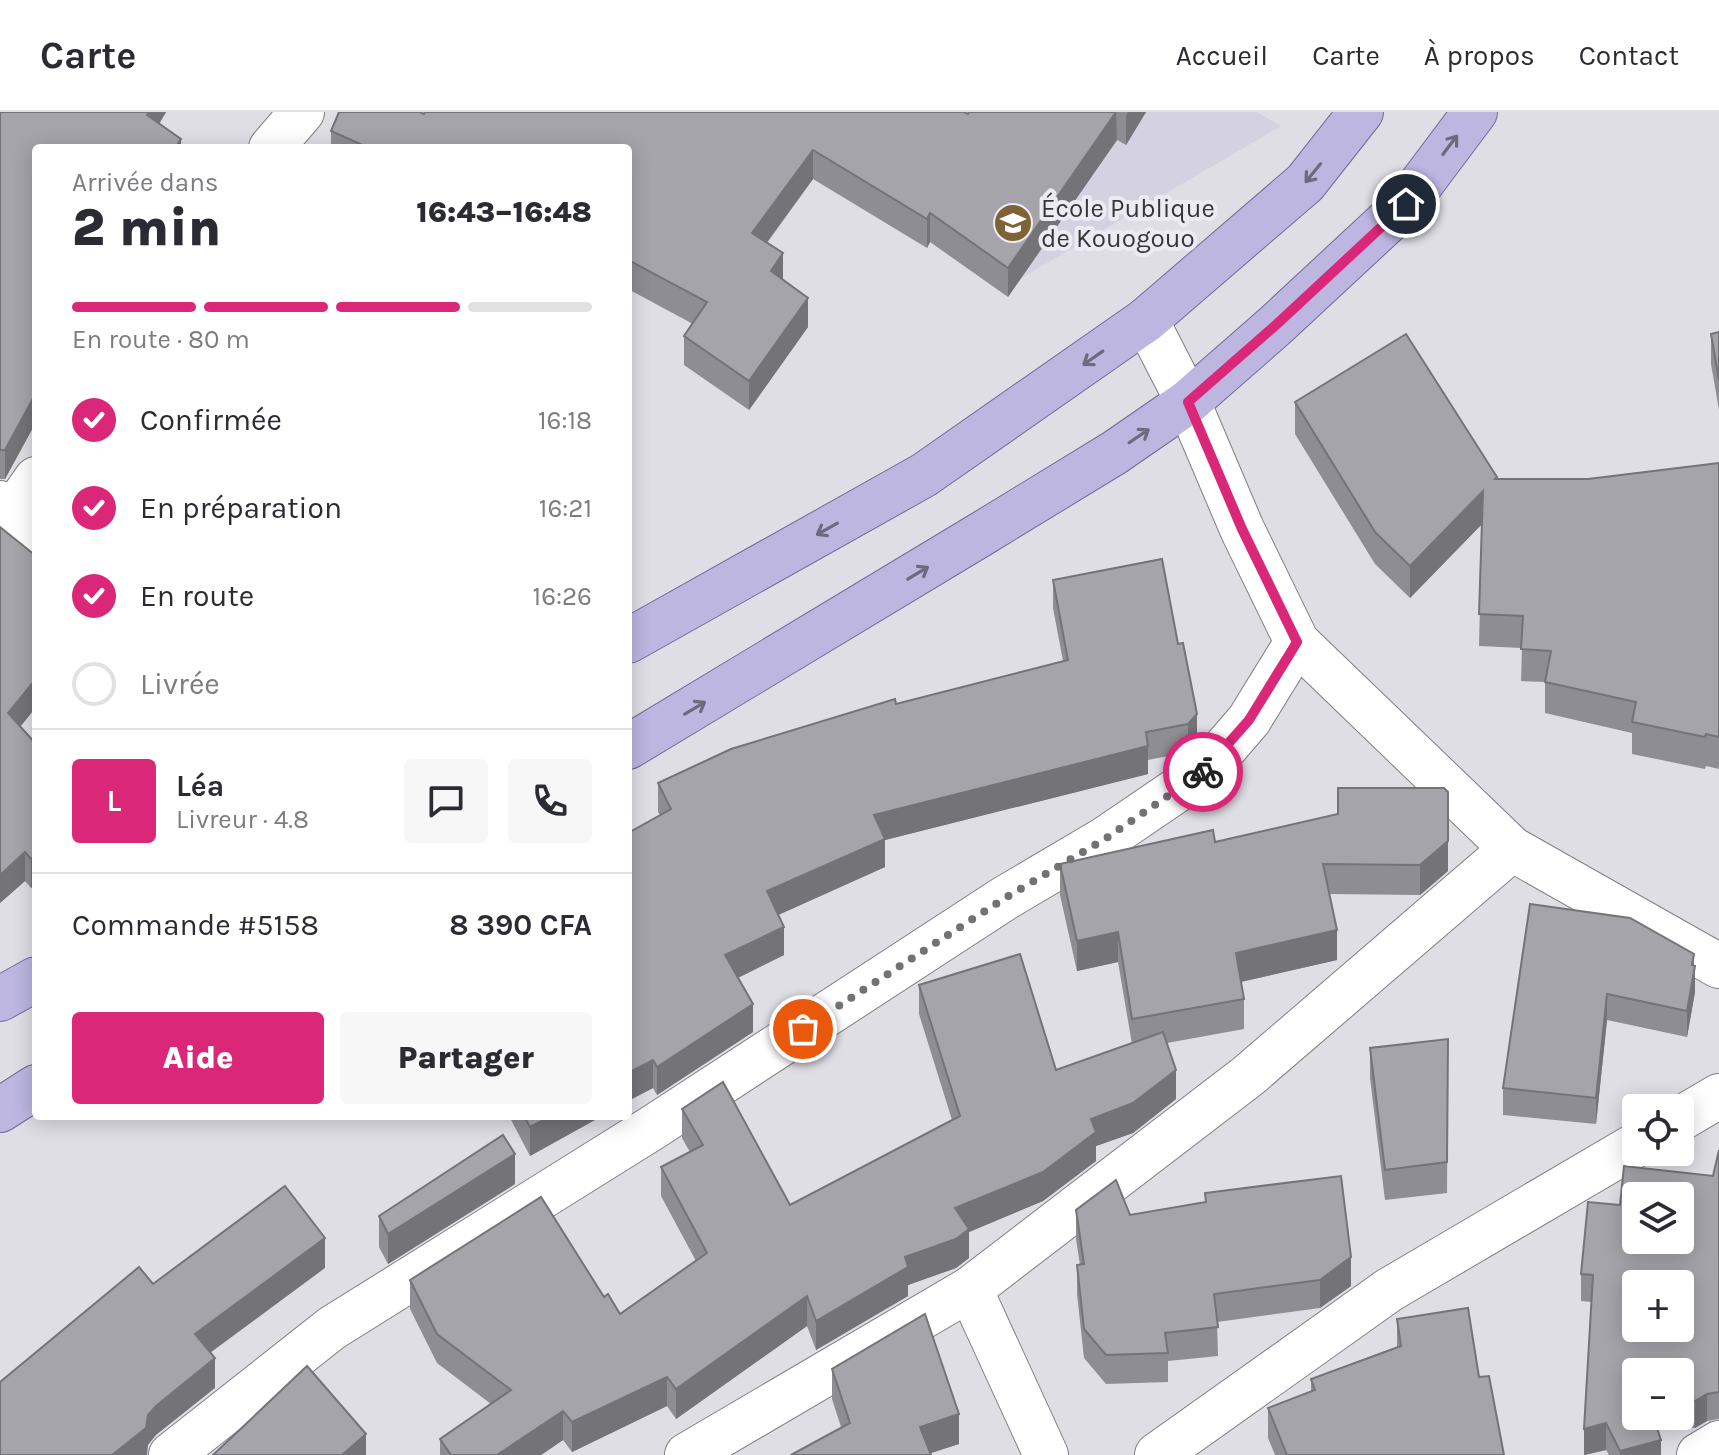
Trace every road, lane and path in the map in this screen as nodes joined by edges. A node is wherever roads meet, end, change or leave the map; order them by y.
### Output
1 (302, 112) edge
2 (1361, 112) edge
3 (1475, 112) edge
4 (274, 144) edge
5 (1146, 320) junction
6 (1188, 402) junction
7 (632, 639) edge
8 (1297, 642) junction
9 (632, 745) edge
10 (1512, 849) junction
11 (1719, 966) edge
12 (32, 981) edge
13 (0, 999) edge
14 (32, 1090) edge
15 (1719, 1096) edge
16 (0, 1110) edge
17 (1694, 1111) edge
18 (1622, 1153) edge
19 (970, 1289) junction
20 (1719, 1443) edge
21 (171, 1455) edge
22 (687, 1455) edge
23 (1046, 1455) edge
24 (1157, 1455) edge
25 (1699, 1455) edge

1 - 4 street
2 -> 5 main road
6 -> 3 main road
5 - 6 street
5 -> 7 main road
6 - 8 street
9 -> 6 main road
8 - 10 street
8 - 21 street
10 - 11 street
10 - 19 street
12 - 13 main road
14 - 16 main road
15 - 17 street
18 - 24 street
19 - 22 street
19 - 23 street
20 - 25 street

